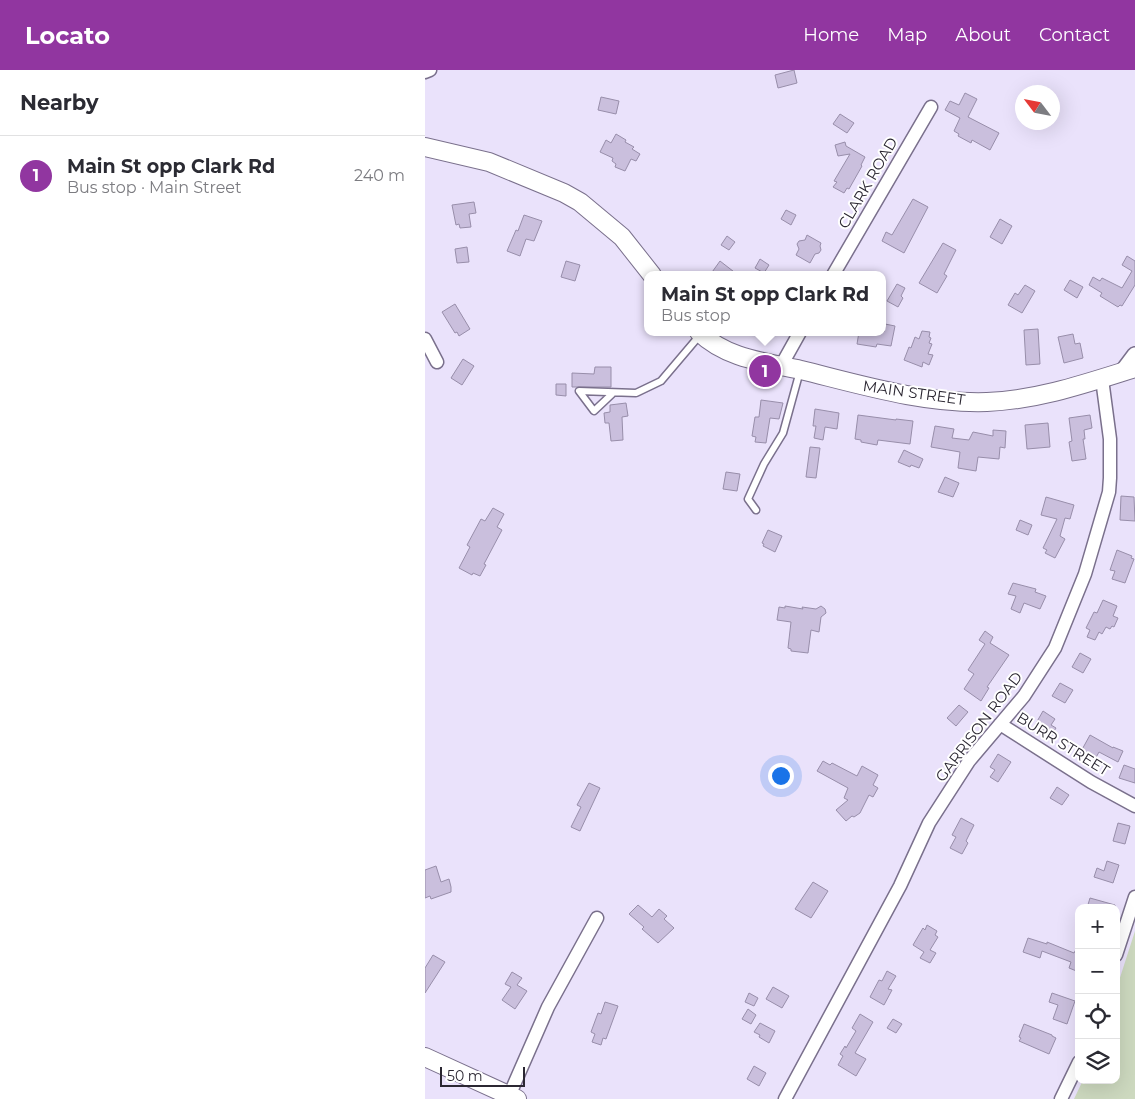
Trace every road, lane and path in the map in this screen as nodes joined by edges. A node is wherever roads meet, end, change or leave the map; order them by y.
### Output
1 (430, 70) edge
2 (425, 72) edge
3 (931, 107) dead end
4 (425, 147) edge
5 (649, 271) edge
6 (835, 271) edge
7 (698, 336) edge
8 (704, 336) edge
9 (798, 336) edge
10 (425, 339) edge
11 (1135, 355) edge
12 (437, 362) dead end
13 (781, 366) junction
14 (1129, 369) edge
15 (800, 370) junction
16 (1102, 378) junction
17 (612, 394) junction
18 (756, 510) dead end
19 (1000, 724) junction
20 (1135, 806) edge
21 (1135, 897) edge
22 (597, 918) dead end
23 (1118, 949) edge
24 (425, 1058) edge
25 (1075, 1070) edge
26 (513, 1097) edge
27 (785, 1099) edge
28 (1061, 1099) edge

1 - 2 street
3 - 6 street, CLARK ROAD
4 - 5 main road
7 - 17 lane
8 - 13 main road, MAIN STREET
9 - 13 street
10 - 12 street
11 - 14 street
13 - 15 main road, MAIN STREET
14 - 16 main road, MAIN STREET
15 - 16 main road, MAIN STREET
15 - 18 lane
16 - 19 street, GARRISON ROAD
17 - 17 lane
19 - 20 street, BURR STREET
19 - 27 street, GARRISON ROAD
21 - 23 street
22 - 26 street
24 - 26 main road
25 - 28 street

